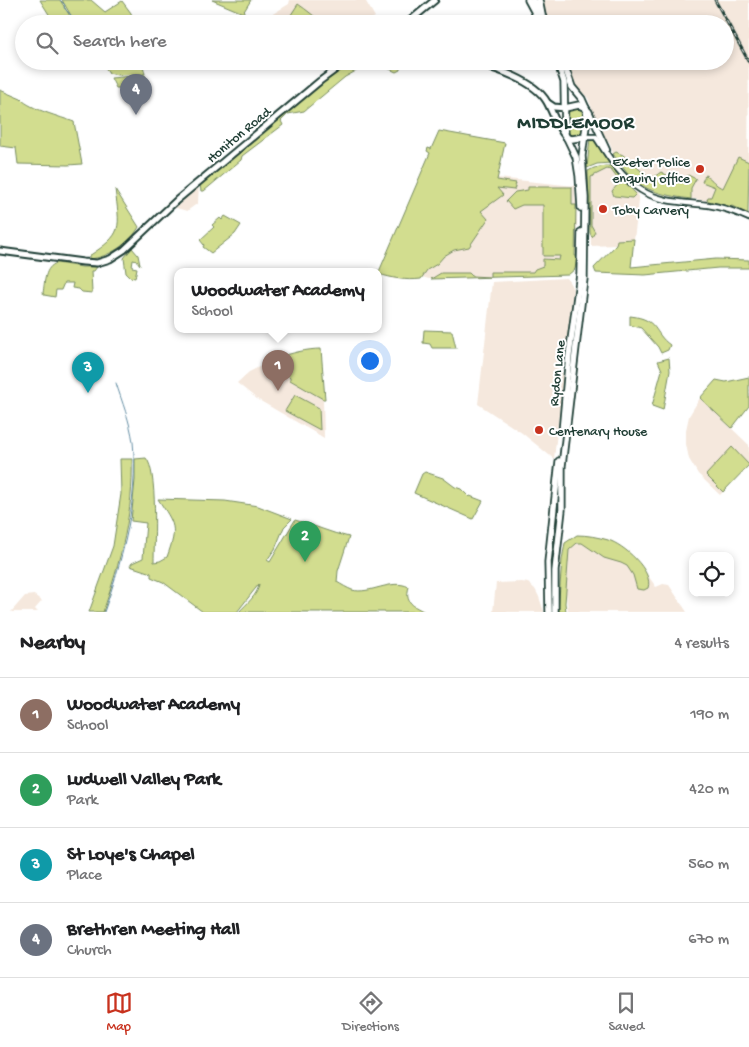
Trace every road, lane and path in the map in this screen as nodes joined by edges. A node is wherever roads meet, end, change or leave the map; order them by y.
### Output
1 (435, 0) edge
2 (528, 0) edge
3 (533, 0) edge
4 (539, 0) edge
5 (417, 15) edge
6 (536, 15) edge
7 (542, 15) joint
8 (335, 70) edge
9 (498, 70) edge
10 (560, 70) edge
11 (566, 70) edge
12 (548, 103) junction
13 (565, 108) junction
14 (586, 108) junction
15 (585, 137) junction
16 (567, 138) junction
17 (612, 160) junction
18 (749, 218) edge
19 (0, 251) edge
20 (549, 612) edge
21 (555, 612) edge

1 - 5 main road
2 - 6 main road
3 - 7 main road
4 - 7 main road
8 - 19 main road, Honiton Road
9 - 12 main road
10 - 13 main road, Rydon Lane
11 - 14 main road
12 - 13 main road
12 - 16 main road
13 - 14 main road
13 - 16 main road, Rydon Lane
14 - 15 main road, Rydon Lane
14 - 17 street
15 - 16 main road
15 - 17 street
15 - 21 main road, Rydon Lane
16 - 20 main road, Rydon Lane
17 - 18 street

